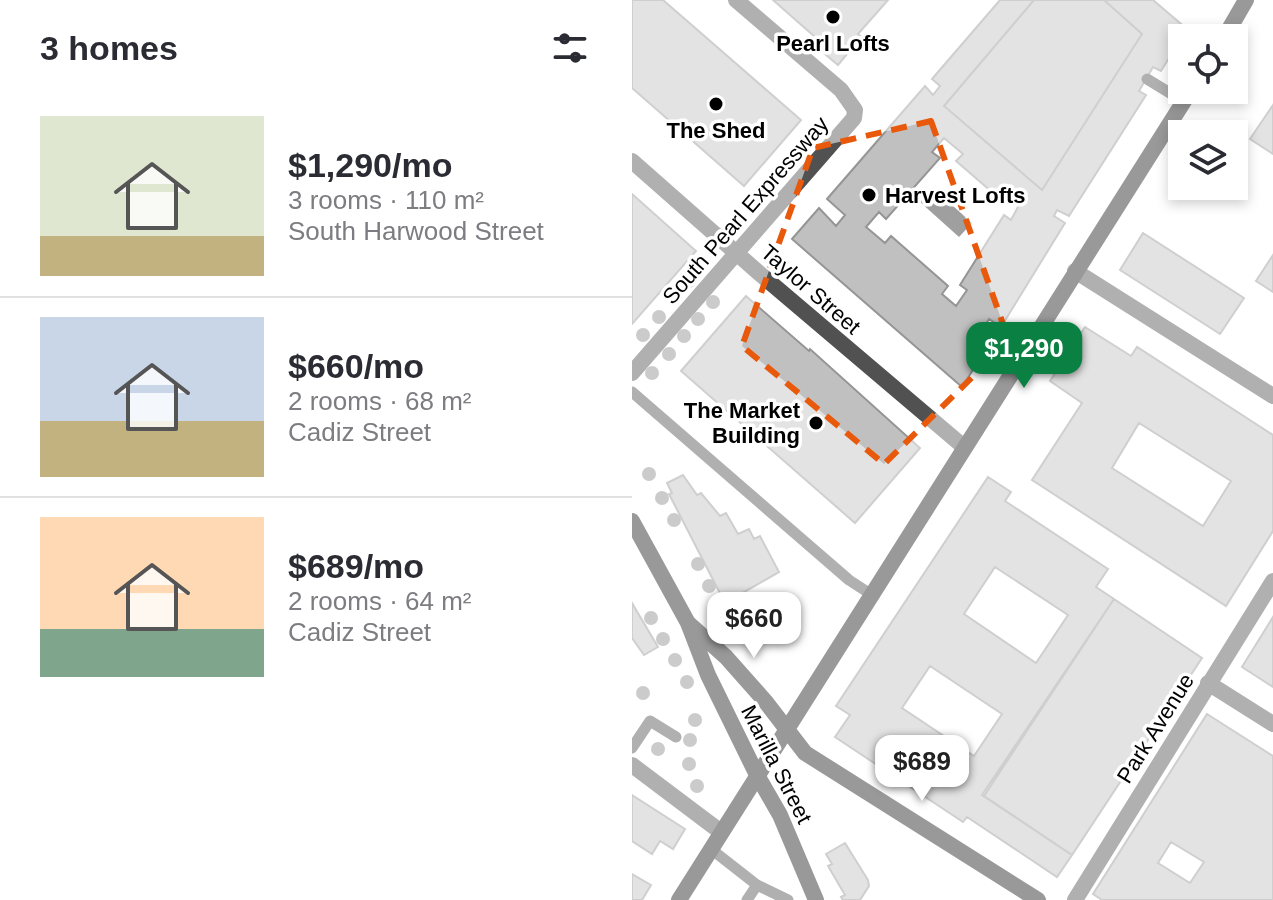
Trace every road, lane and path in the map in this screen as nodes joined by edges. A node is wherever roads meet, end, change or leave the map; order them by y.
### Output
1 (736, 0) edge
2 (1246, 0) edge
3 (1232, 24) edge
4 (1147, 79) dead end
5 (1168, 88) edge
6 (1182, 104) edge
7 (632, 161) edge
8 (736, 253) junction
9 (1075, 271) junction
10 (632, 373) edge
11 (632, 392) edge
12 (1273, 396) edge
13 (964, 447) junction
14 (632, 521) edge
15 (1273, 581) edge
16 (872, 595) junction
17 (688, 623) junction
18 (1208, 683) junction
19 (1273, 724) edge
20 (786, 729) junction
21 (676, 737) dead end
22 (632, 748) edge
23 (632, 765) edge
24 (757, 775) junction
25 (721, 832) junction
26 (711, 849) junction
27 (757, 885) junction
28 (679, 900) edge
29 (747, 900) edge
30 (788, 900) edge
31 (814, 900) edge
32 (1038, 900) edge
33 (1075, 900) edge

1 - 8 street, South Pearl Expressway
2 - 3 main road
4 - 5 lane
6 - 9 main road
7 - 8 street, Taylor Street
8 - 10 street, South Pearl Expressway
8 - 13 street, Taylor Street
9 - 12 street
9 - 13 main road
11 - 16 lane
13 - 16 main road
14 - 17 main road, Marilla Street
15 - 18 street, Park Avenue
16 - 20 main road
17 - 20 main road
17 - 24 main road, Marilla Street
18 - 19 street
18 - 33 street, Park Avenue
20 - 24 main road
20 - 32 main road
21 - 22 lane
23 - 25 street
24 - 25 main road
24 - 31 main road, Marilla Street
25 - 26 main road
26 - 27 lane
26 - 28 main road
27 - 29 lane
27 - 30 lane

